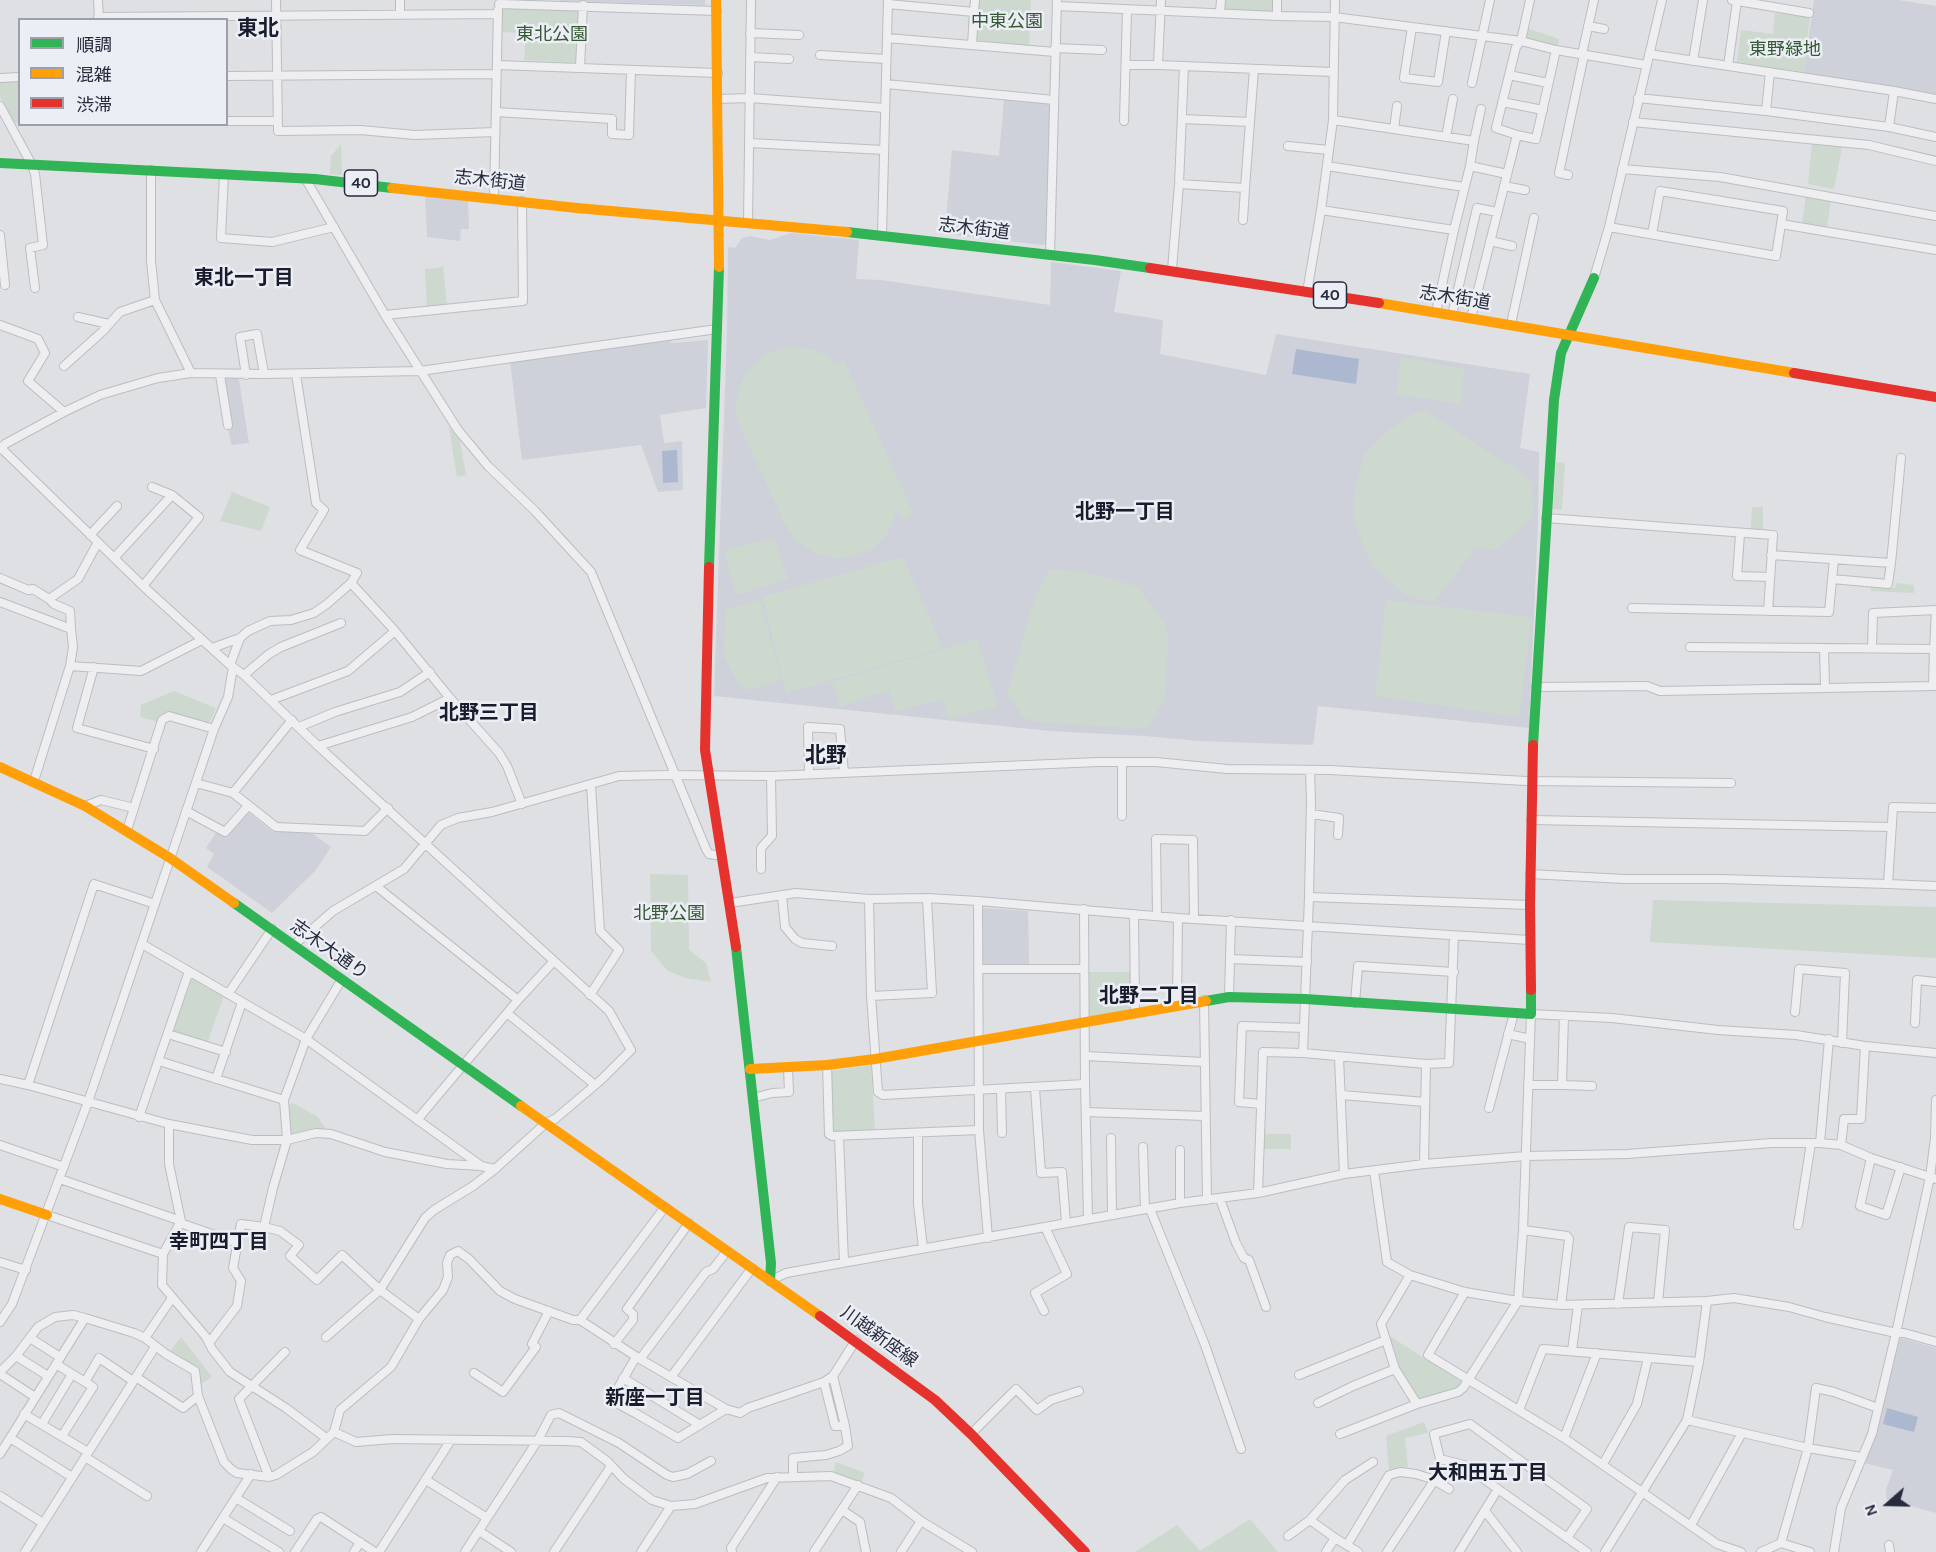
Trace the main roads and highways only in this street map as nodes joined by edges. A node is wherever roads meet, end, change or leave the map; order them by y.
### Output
1 (717, 6) edge
2 (0, 163) edge
3 (720, 221) junction
4 (1594, 278) road end
5 (1569, 335) junction
6 (1936, 397) edge
7 (0, 767) edge
8 (750, 1069) junction
9 (627, 1180) joint
10 (0, 1199) edge
11 (47, 1215) road end
12 (770, 1281) junction
13 (1085, 1552) edge

1 - 3 main road
2 - 3 main road, 志木街道 / 40
3 - 5 main road, 志木街道 / 40
3 - 8 main road
4 - 5 main road
5 - 6 main road, 志木街道 / 40
5 - 8 main road
7 - 9 main road, 志木大通り
8 - 12 main road
9 - 12 main road, 川越新座線
10 - 11 main road
12 - 13 main road, 川越新座線

